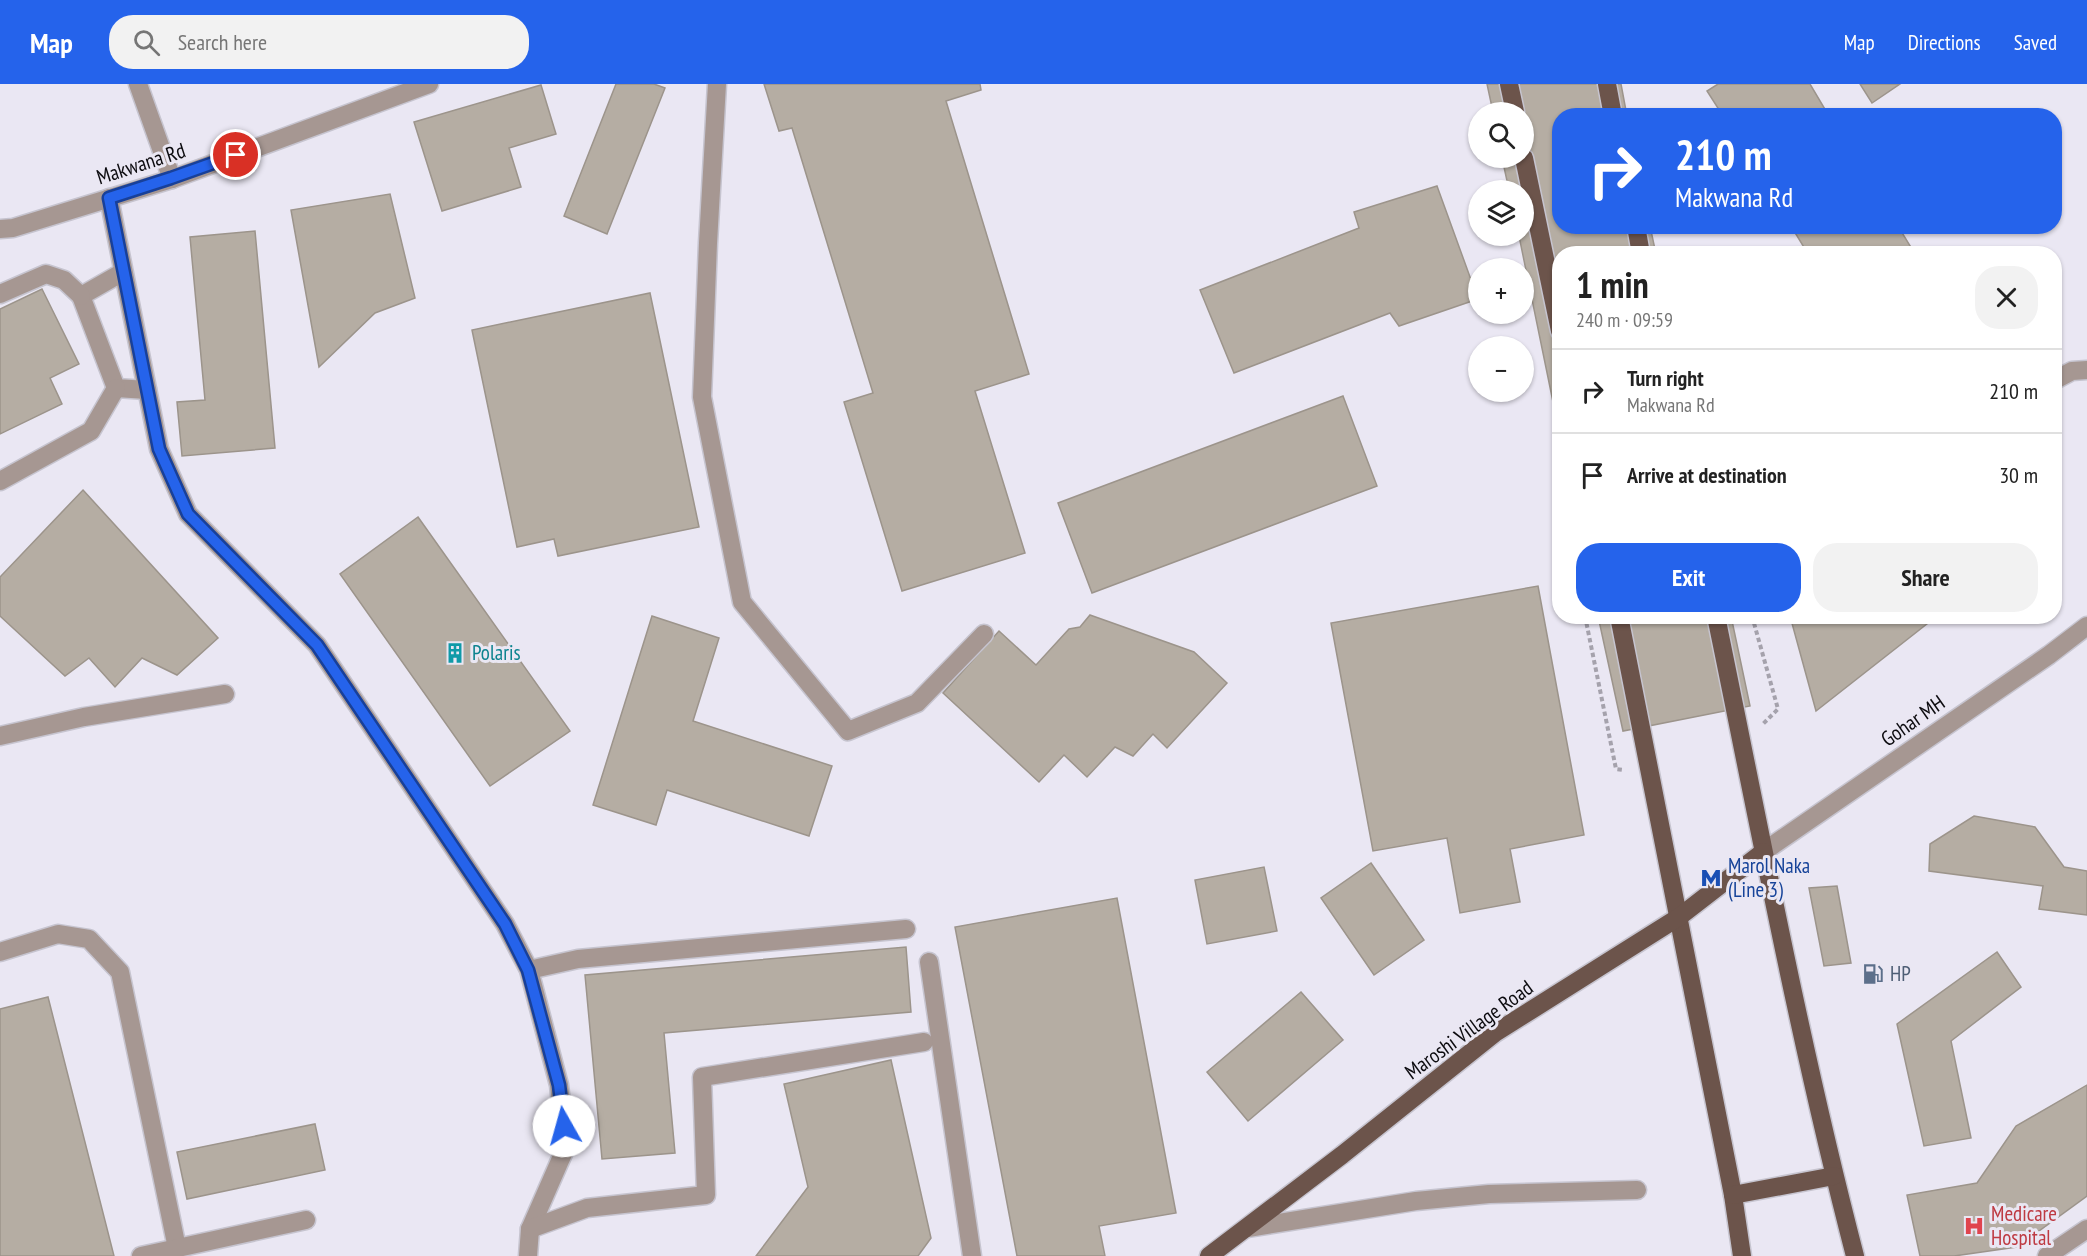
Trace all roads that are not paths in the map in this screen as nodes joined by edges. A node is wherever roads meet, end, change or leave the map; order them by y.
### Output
1 (138, 84) edge
2 (429, 84) edge
3 (717, 84) edge
4 (1509, 84) edge
5 (1606, 84) edge
6 (1513, 102) edge
7 (1611, 108) edge
8 (1526, 168) edge
9 (171, 178) junction
10 (109, 198) junction
11 (0, 229) edge
12 (123, 272) junction
13 (1552, 293) edge
14 (0, 294) edge
15 (81, 296) junction
16 (2087, 370) edge
17 (2062, 376) edge
18 (116, 388) junction
19 (147, 390) junction
20 (0, 481) edge
21 (1621, 624) edge
22 (1718, 624) edge
23 (2087, 626) edge
24 (984, 634) dead end
25 (225, 694) dead end
26 (0, 736) edge
27 (1763, 852) junction
28 (1679, 916) junction
29 (906, 929) dead end
30 (0, 952) edge
31 (929, 962) dead end
32 (528, 970) junction
33 (924, 1042) dead end
34 (1834, 1176) junction
35 (1637, 1190) dead end
36 (1733, 1195) junction
37 (306, 1220) dead end
38 (1248, 1228) junction
39 (530, 1229) junction
40 (2087, 1229) edge
41 (177, 1248) junction
42 (141, 1256) edge
43 (528, 1256) edge
44 (972, 1256) edge
45 (1209, 1256) edge
46 (1742, 1256) edge
47 (1856, 1256) edge
48 (2048, 1256) edge

1 - 9 street
2 - 9 street, Makwana Rd
3 - 24 street
4 - 6 main road
5 - 7 main road
8 - 13 main road
9 - 10 street, Makwana Rd
10 - 11 street, Makwana Rd
10 - 12 street
12 - 15 street
12 - 19 street
14 - 15 street
15 - 18 street
16 - 17 street
18 - 19 street
18 - 20 street
19 - 32 street
21 - 28 main road
22 - 27 main road
23 - 27 street, Gohar MH
25 - 26 street
27 - 28 main road, Maroshi Village Road
27 - 34 main road
28 - 36 main road
28 - 38 main road, Maroshi Village Road
29 - 32 street
30 - 41 street
31 - 44 street
32 - 39 street
33 - 39 street
34 - 36 main road
34 - 47 main road
35 - 38 street
36 - 46 main road
37 - 41 street
38 - 45 main road, Maroshi Village Road
39 - 43 street
40 - 48 street
41 - 42 street

